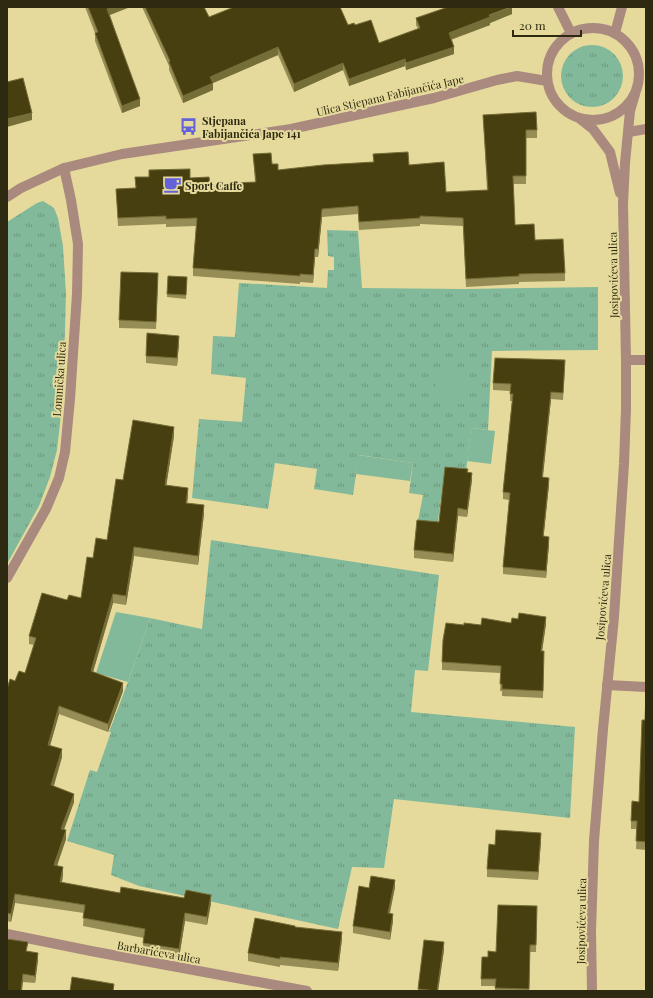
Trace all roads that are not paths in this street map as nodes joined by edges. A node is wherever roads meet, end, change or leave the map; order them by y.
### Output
1 (558, 7) edge
2 (622, 7) edge
3 (571, 33) junction
4 (615, 33) junction
5 (547, 81) junction
6 (635, 94) junction
7 (579, 118) junction
8 (646, 129) edge
9 (629, 132) junction
10 (64, 168) junction
11 (7, 197) edge
12 (623, 204) junction
13 (626, 360) junction
14 (646, 360) edge
15 (7, 578) edge
16 (607, 685) junction
17 (646, 687) edge
18 (7, 934) edge
19 (307, 991) edge
20 (592, 991) edge

1 - 3 street
2 - 4 street
3 - 4 street
3 - 5 street
4 - 6 street
5 - 7 street
5 - 10 street, Ulica Stjepana Fabijančića Jape
6 - 7 street
6 - 9 street, Josipovićeva ulica
7 - 12 street, Josipovićeva ulica
8 - 9 street
9 - 12 street, Josipovićeva ulica
10 - 11 street, Ulica Stjepana Fabijančića Jape
10 - 15 street, Lomnička ulica
12 - 13 street, Josipovićeva ulica
13 - 14 street
13 - 16 street, Josipovićeva ulica
16 - 17 street
16 - 20 street, Josipovićeva ulica
18 - 19 street, Barbarićeva ulica

